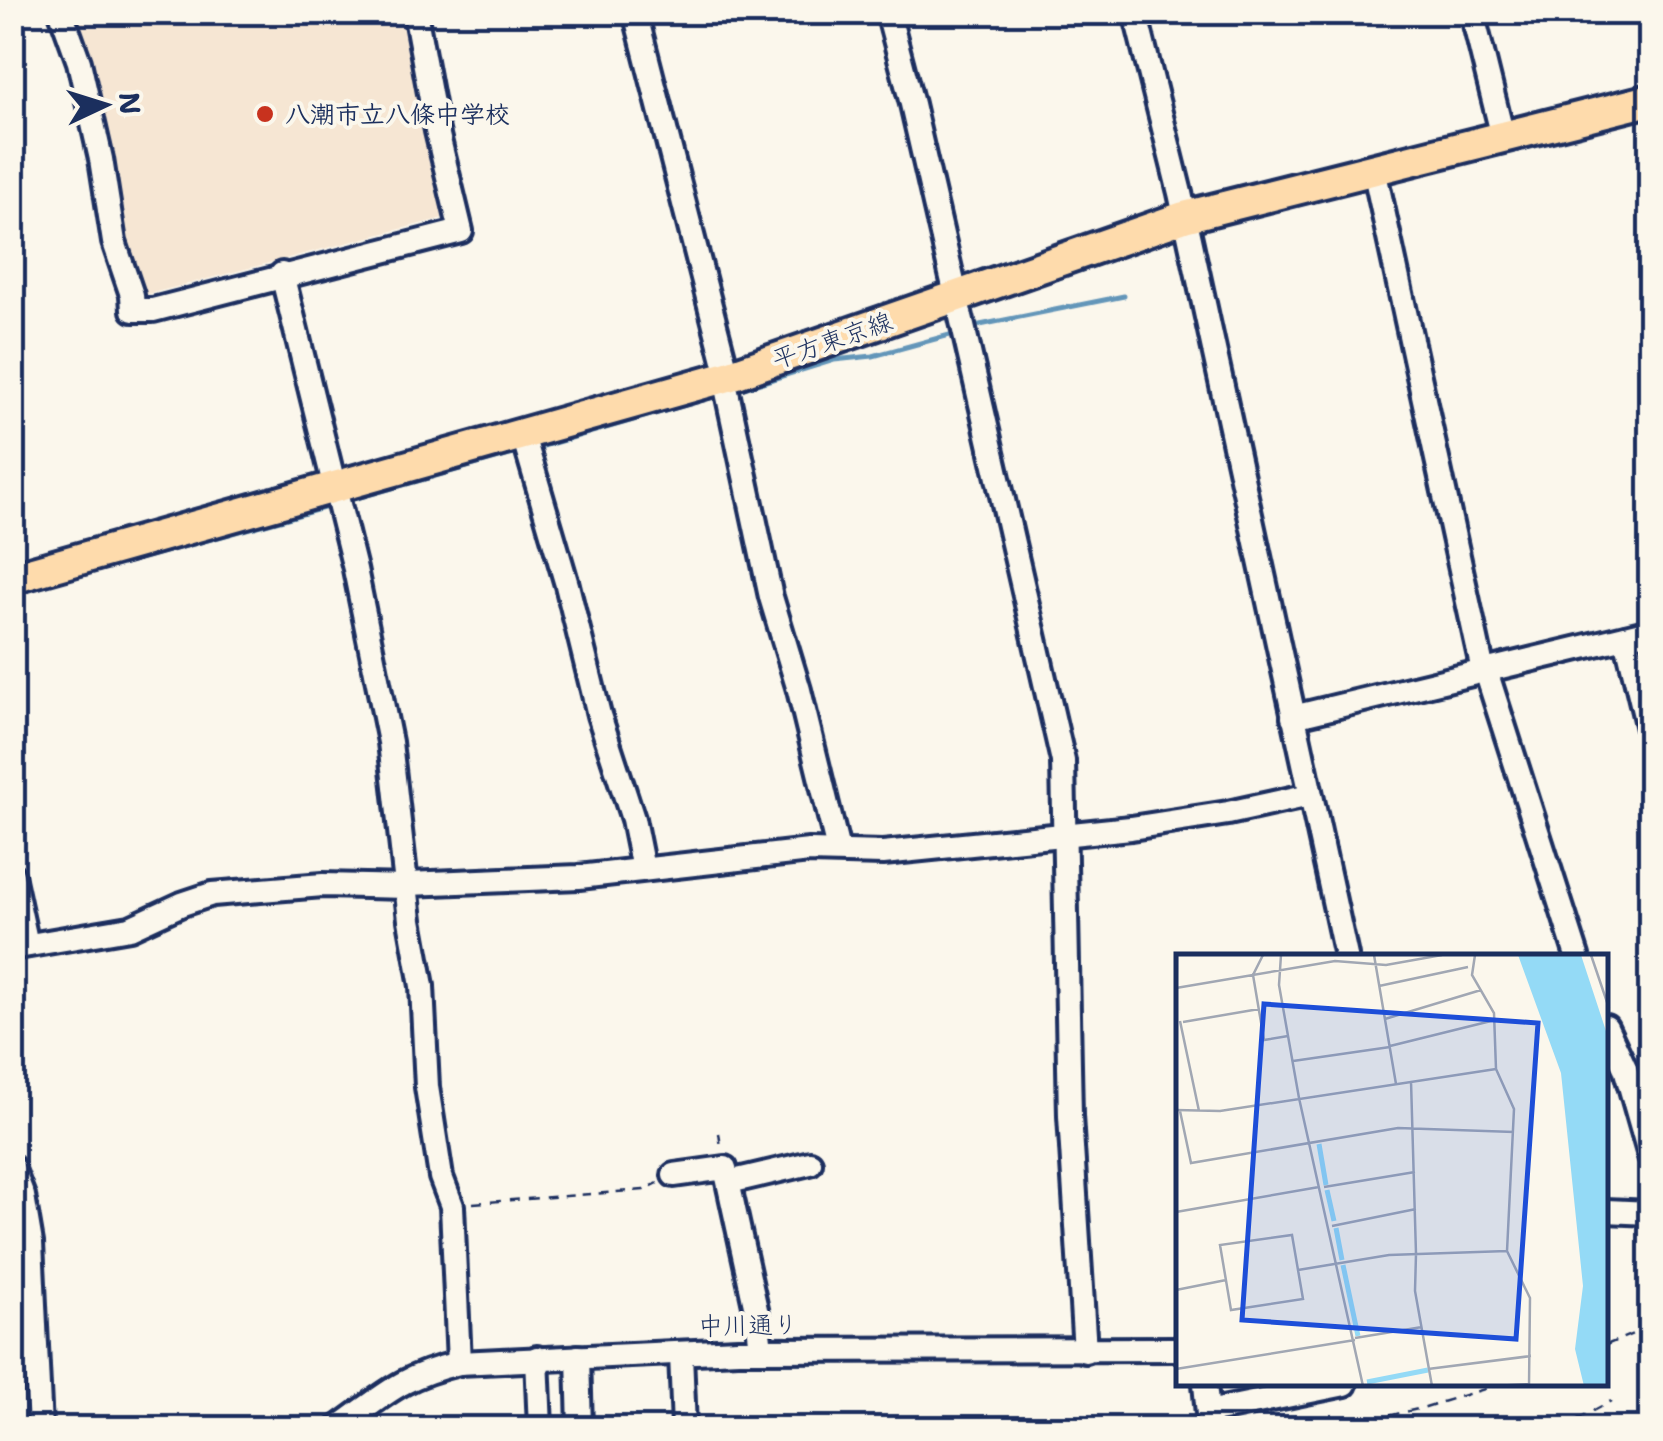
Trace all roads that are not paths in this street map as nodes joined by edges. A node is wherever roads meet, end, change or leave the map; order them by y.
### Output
1 (61, 12) edge
2 (414, 12) edge
3 (635, 12) edge
4 (888, 12) edge
5 (1135, 12) edge
6 (1472, 12) edge
7 (1650, 100) edge
8 (1503, 137) junction
9 (1374, 169) junction
10 (1184, 216) junction
11 (282, 274) junction
12 (954, 297) junction
13 (726, 377) junction
14 (523, 435) junction
15 (334, 486) junction
16 (12, 578) edge
17 (1650, 631) edge
18 (1626, 637) junction
19 (1484, 671) junction
20 (1293, 717) junction
21 (1650, 737) edge
22 (1310, 796) junction
23 (1066, 834) junction
24 (838, 850) junction
25 (643, 869) junction
26 (12, 875) edge
27 (408, 885) junction
28 (20, 946) edge
29 (1346, 954) edge
30 (1575, 954) edge
31 (1608, 1031) edge
32 (1650, 1156) edge
33 (810, 1164) dead end
34 (12, 1167) edge
35 (674, 1176) road end
36 (729, 1182) junction
37 (1608, 1211) edge
38 (1650, 1213) edge
39 (1176, 1348) edge
40 (761, 1350) junction
41 (1085, 1352) junction
42 (681, 1354) junction
43 (578, 1357) junction
44 (536, 1358) junction
45 (459, 1362) junction
46 (1205, 1386) edge
47 (1338, 1386) edge
48 (40, 1428) edge
49 (338, 1428) edge
50 (540, 1428) edge
51 (580, 1428) edge
52 (684, 1428) edge

1 - 11 street
2 - 11 street
3 - 13 street
4 - 12 street
5 - 10 street
6 - 8 street
7 - 8 main road, 平方東京線
8 - 9 main road, 平方東京線
9 - 10 main road, 平方東京線
9 - 19 street
10 - 12 main road, 平方東京線
10 - 20 street
11 - 15 street
12 - 13 main road, 平方東京線
12 - 23 street
13 - 14 main road, 平方東京線
13 - 24 street
14 - 15 main road, 平方東京線
14 - 25 street
15 - 16 main road, 平方東京線
15 - 27 street
17 - 18 street
18 - 19 street
18 - 21 street
19 - 20 street
19 - 30 street
20 - 22 street
22 - 23 street
22 - 29 street
23 - 24 street
23 - 41 street
24 - 25 street
25 - 27 street
26 - 28 street
27 - 28 street
27 - 45 street
31 - 32 street
33 - 36 street
34 - 48 street
35 - 36 street
36 - 40 street
37 - 38 street
39 - 41 street, 中川通り
40 - 41 street, 中川通り
40 - 42 street, 中川通り
42 - 43 street, 中川通り
42 - 52 street
43 - 44 street, 中川通り
43 - 51 street
44 - 45 street, 中川通り
44 - 50 street
45 - 49 street, 中川通り
46 - 47 street

